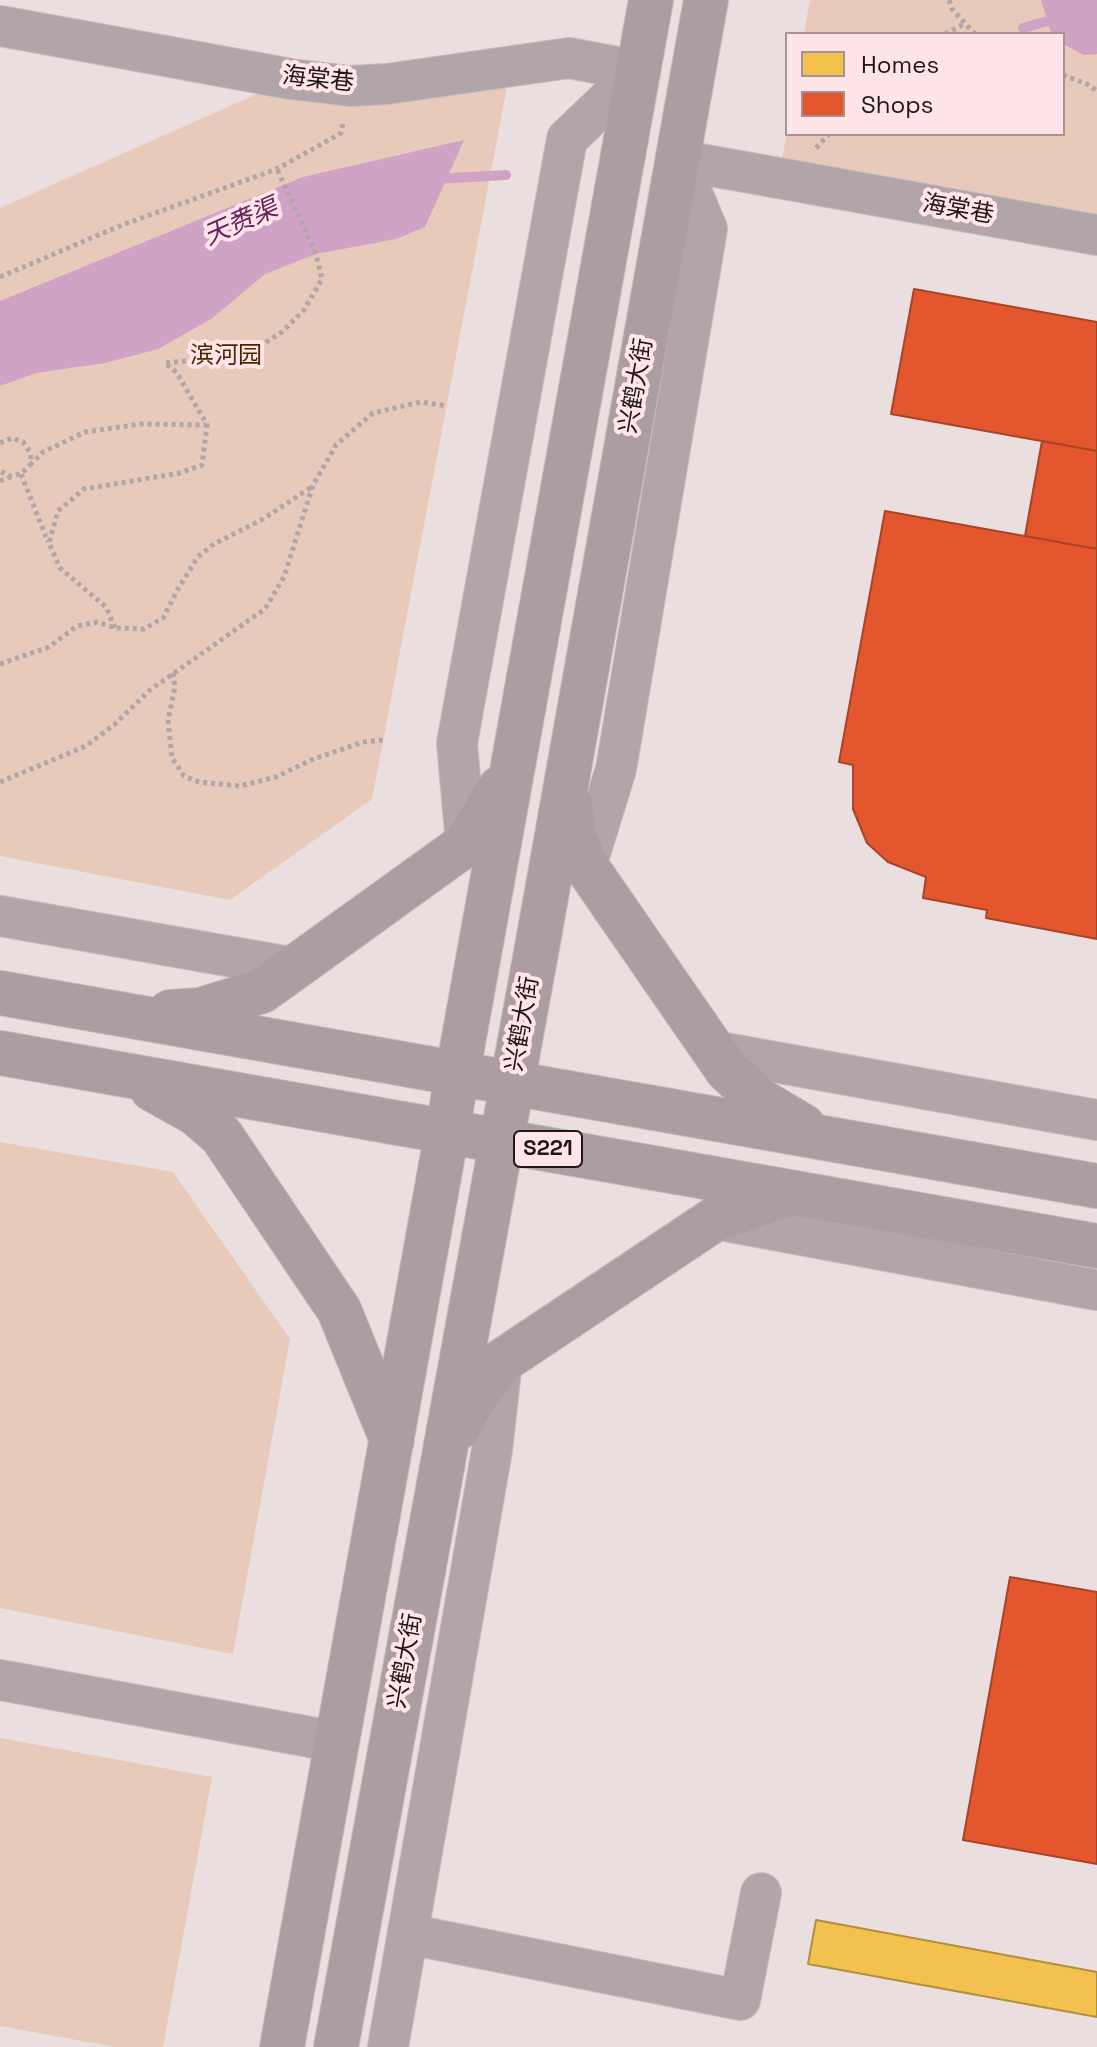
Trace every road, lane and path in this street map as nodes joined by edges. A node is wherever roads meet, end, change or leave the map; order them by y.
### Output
1 (651, 0) edge
2 (706, 0) edge
3 (949, 0) edge
4 (964, 24) junction
5 (0, 26) edge
6 (949, 32) edge
7 (973, 32) edge
8 (638, 71) junction
9 (1065, 76) edge
10 (1097, 91) edge
11 (341, 133) dead end
12 (678, 160) junction
13 (277, 169) junction
14 (1097, 235) edge
15 (0, 277) edge
16 (447, 406) dead end
17 (207, 425) junction
18 (0, 443) edge
19 (30, 465) junction
20 (0, 471) edge
21 (18, 474) junction
22 (0, 481) edge
23 (313, 485) junction
24 (49, 543) junction
25 (115, 628) junction
26 (0, 664) edge
27 (173, 673) junction
28 (383, 740) dead end
29 (514, 766) junction
30 (567, 781) junction
31 (0, 782) edge
32 (466, 844) junction
33 (586, 866) junction
34 (0, 916) edge
35 (295, 968) junction
36 (0, 993) edge
37 (131, 1016) junction
38 (714, 1051) junction
39 (0, 1053) edge
40 (459, 1073) junction
41 (130, 1076) junction
42 (512, 1083) junction
43 (1097, 1120) edge
44 (448, 1132) junction
45 (823, 1138) junction
46 (501, 1141) junction
47 (1097, 1186) edge
48 (796, 1193) junction
49 (715, 1219) junction
50 (1097, 1246) edge
51 (1097, 1290) edge
52 (502, 1361) junction
53 (392, 1440) junction
54 (445, 1451) junction
55 (0, 1680) edge
56 (337, 1742) junction
57 (761, 1893) dead end
58 (408, 1934) junction
59 (282, 2047) edge
60 (336, 2047) edge
61 (388, 2047) edge

1 - 8 main road
2 - 12 main road, 兴鹤大街
3 - 4 path
4 - 6 path
4 - 7 path
5 - 8 street, 海棠巷
8 - 29 main road
8 - 32 street
9 - 10 path
11 - 13 path
12 - 14 street, 海棠巷
12 - 30 main road, 兴鹤大街
12 - 33 street
13 - 15 path
13 - 17 path
16 - 23 path
17 - 19 path
17 - 24 path
18 - 19 path
19 - 21 path
20 - 21 path
21 - 22 path
21 - 24 path
23 - 25 path
23 - 27 path
24 - 25 path
25 - 26 path
27 - 28 path
27 - 31 path
29 - 32 main road
29 - 40 main road
30 - 33 main road
30 - 42 main road, 兴鹤大街
32 - 35 main road
33 - 38 main road
34 - 35 street
35 - 37 main road
36 - 37 main road, S221
37 - 40 main road, S221
38 - 43 street
38 - 45 main road
39 - 41 main road, S221
40 - 42 main road, S221
40 - 44 main road
41 - 44 main road, S221
41 - 53 main road
42 - 45 main road, S221
42 - 46 main road, 兴鹤大街
44 - 46 main road, S221
44 - 53 main road
45 - 47 main road, S221
46 - 48 main road, S221
46 - 54 main road, 兴鹤大街
48 - 49 main road
48 - 50 main road, S221
49 - 51 street
49 - 52 main road
52 - 54 main road
52 - 58 street
53 - 56 main road
54 - 60 main road, 兴鹤大街
55 - 56 street
56 - 59 main road
57 - 58 street
58 - 61 street

